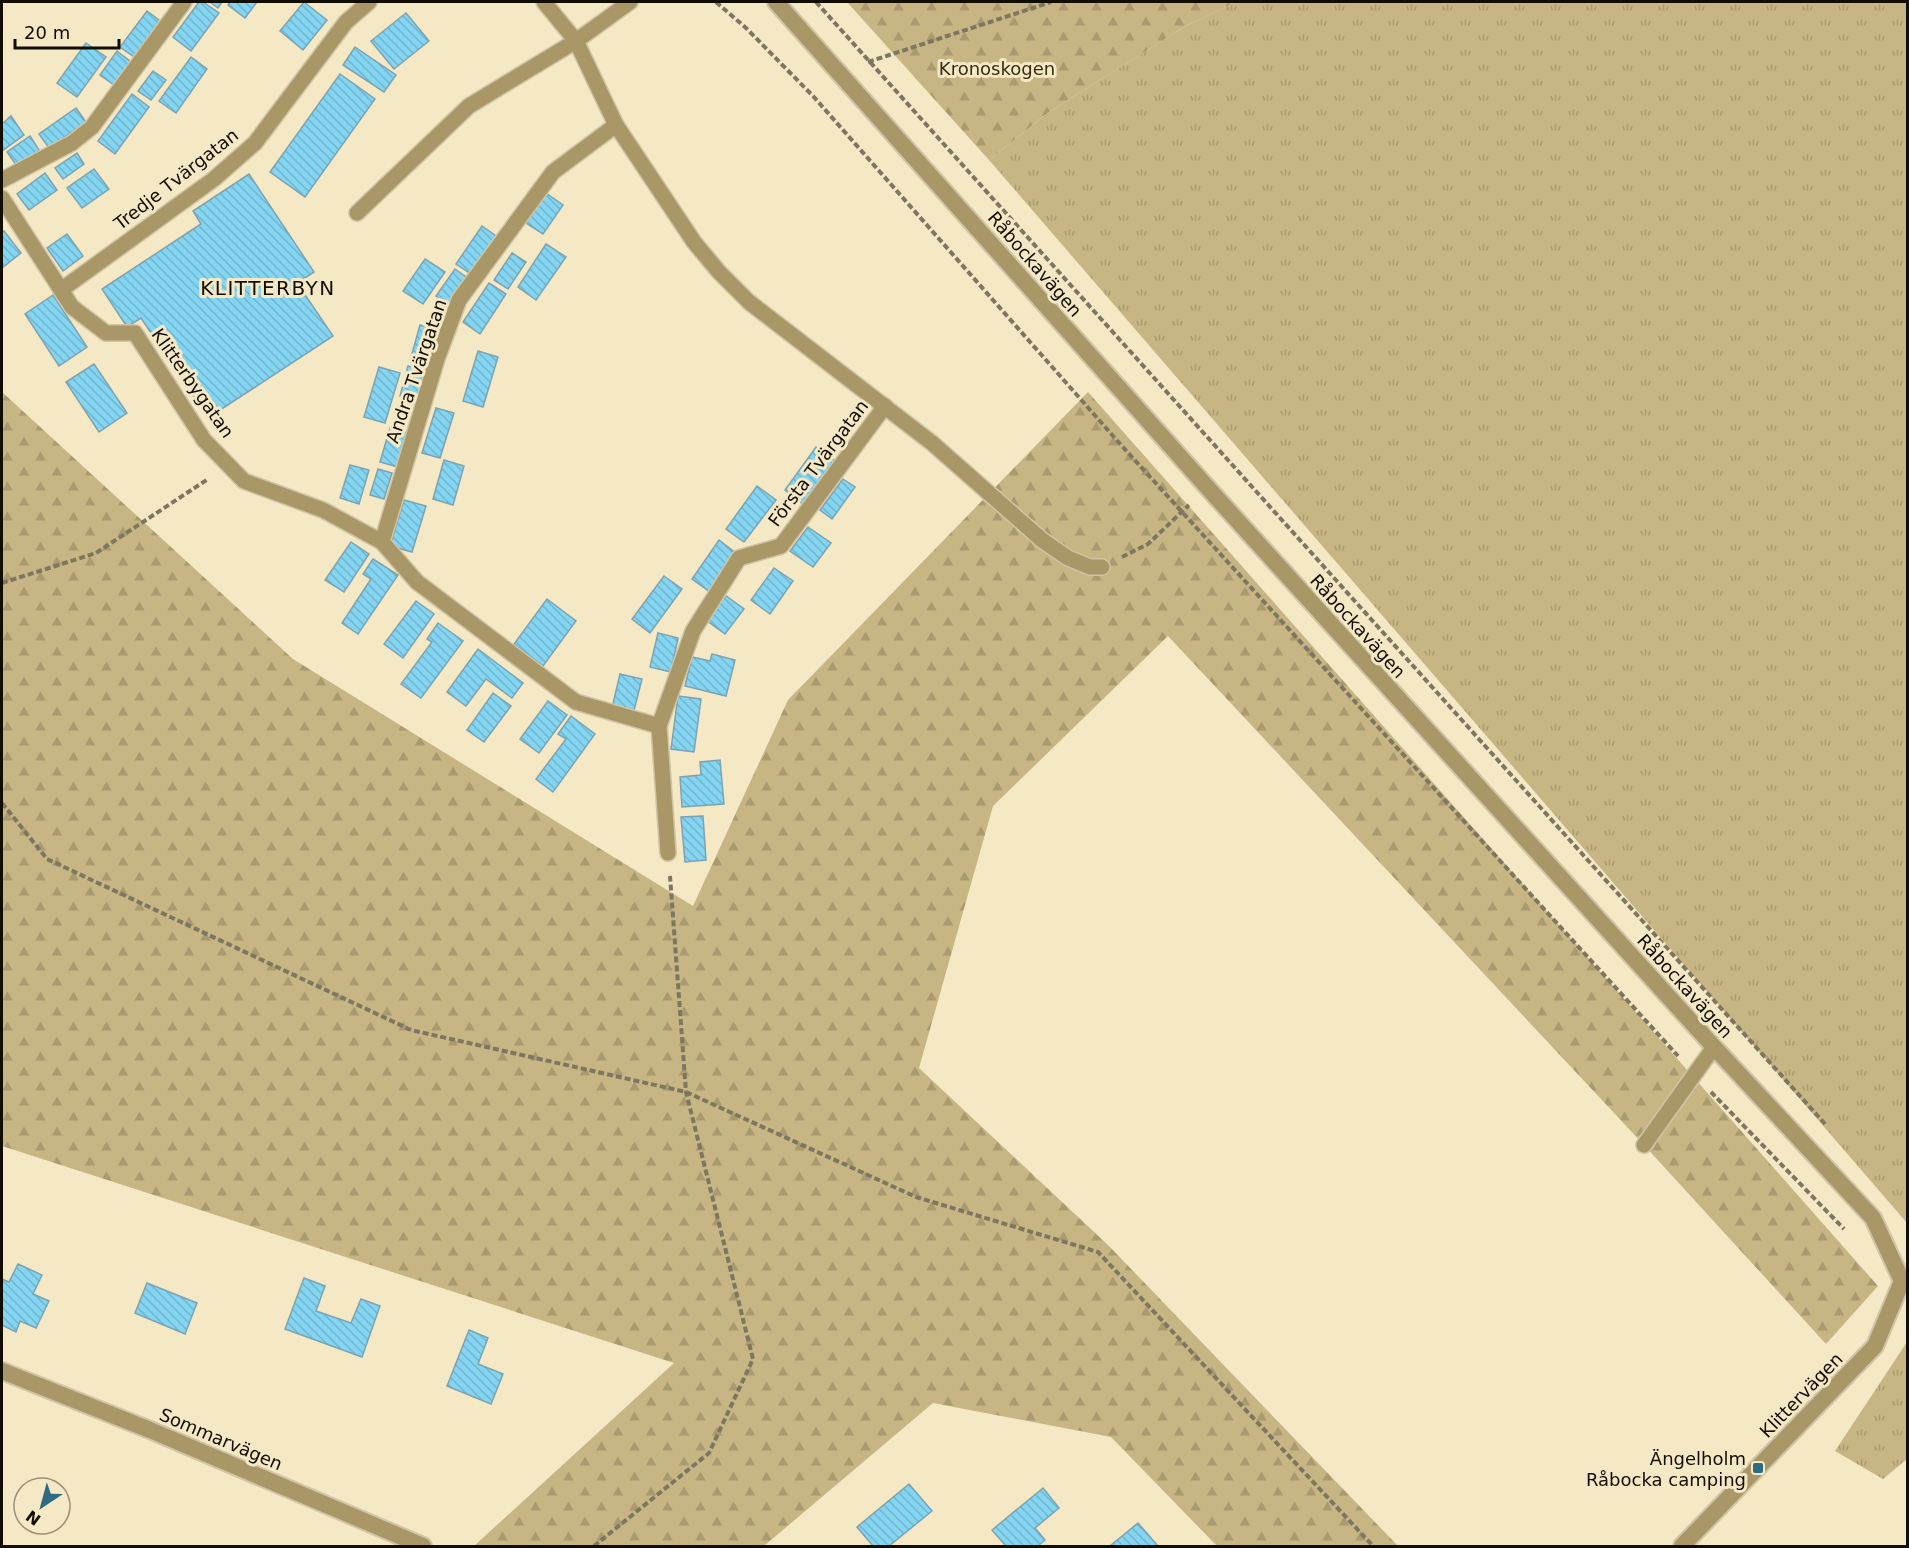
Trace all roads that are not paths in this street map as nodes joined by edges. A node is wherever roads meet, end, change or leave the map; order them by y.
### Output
1 (184, 2) edge
2 (369, 2) edge
3 (544, 2) edge
4 (630, 2) edge
5 (776, 2) edge
6 (576, 41) junction
7 (616, 125) junction
8 (2, 180) edge
9 (2, 198) edge
10 (357, 213) dead end
11 (61, 290) junction
12 (885, 406) junction
13 (382, 542) junction
14 (1102, 567) road end
15 (659, 726) junction
16 (668, 853) road end
17 (1714, 1047) junction
18 (1644, 1145) dead end
19 (1905, 1280) edge
20 (2, 1371) edge
21 (423, 1546) edge
22 (1682, 1546) edge

1 - 8 lane
2 - 11 lane, Tredje Tvärgatan
3 - 6 lane
4 - 6 lane
5 - 17 street, Råbockavägen
6 - 7 lane
6 - 10 lane
7 - 12 lane
7 - 13 lane, Andra Tvärgatan
9 - 11 lane, Klitterbygatan
11 - 13 lane, Klitterbygatan
12 - 14 lane
12 - 15 lane, Första Tvärgatan
13 - 15 lane, Klitterbygatan
15 - 16 lane, Första Tvärgatan
17 - 18 lane
17 - 19 street, Råbockavägen
19 - 22 street, Klittervägen
20 - 21 street, Sommarvägen

